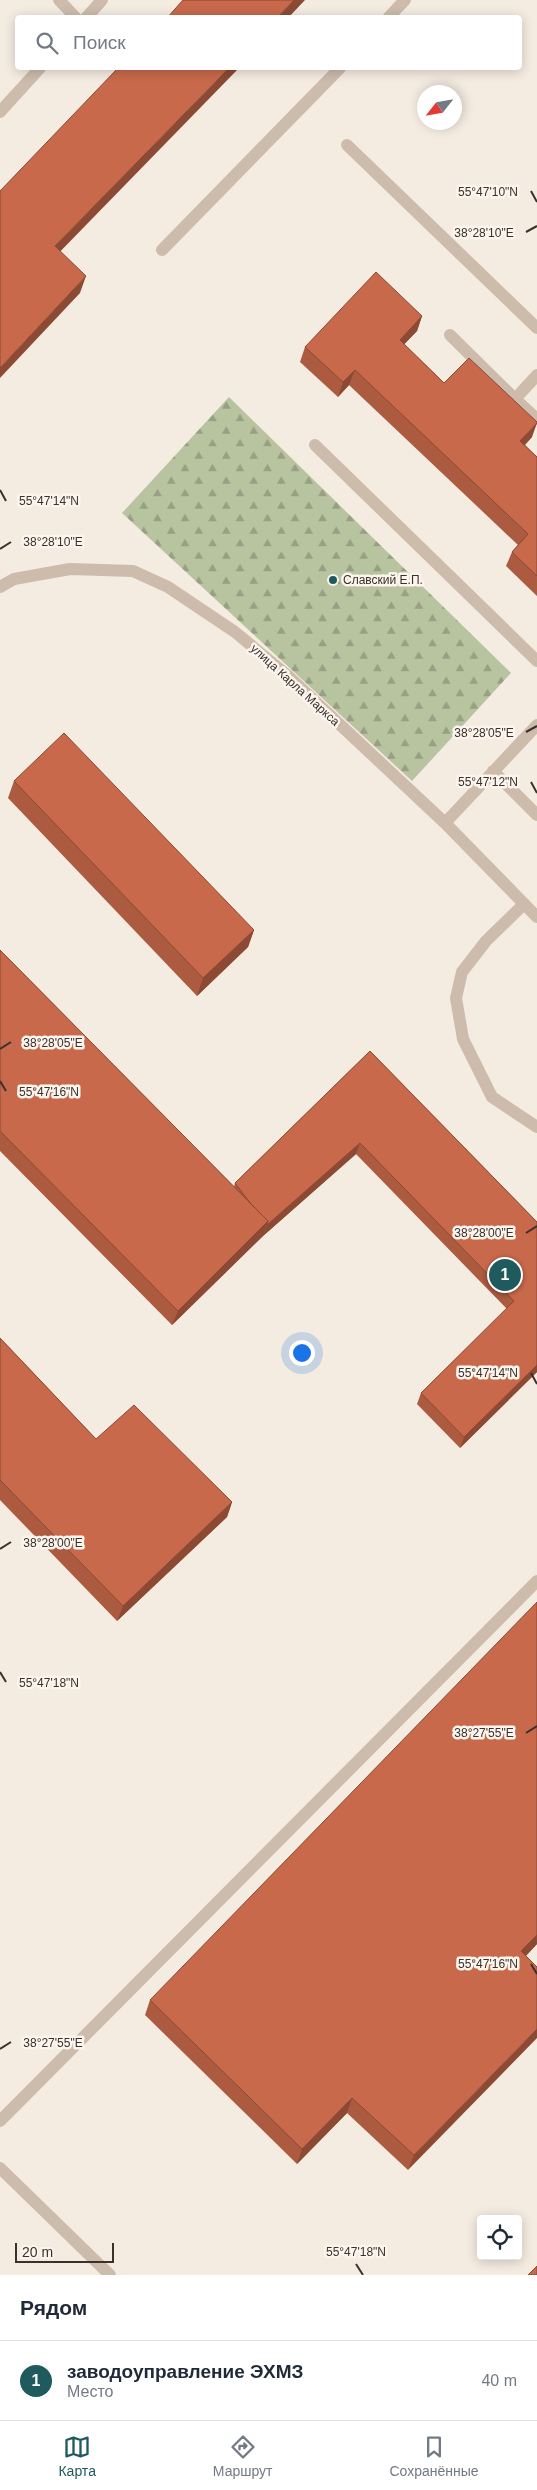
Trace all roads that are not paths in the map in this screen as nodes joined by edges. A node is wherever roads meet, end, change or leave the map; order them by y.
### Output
1 (59, 0) edge
2 (102, 0) edge
3 (406, 0) edge
4 (73, 15) edge
5 (89, 15) edge
6 (391, 15) edge
7 (38, 70) edge
8 (338, 70) edge
9 (0, 112) edge
10 (347, 145) dead end
11 (162, 250) dead end
12 (537, 328) edge
13 (450, 335) dead end
14 (537, 375) edge
15 (516, 399) junction
16 (537, 419) edge
17 (315, 444) dead end
18 (0, 587) edge
19 (537, 661) edge
20 (537, 725) edge
21 (493, 771) junction
22 (537, 815) edge
23 (444, 823) junction
24 (524, 904) junction
25 (537, 917) edge
26 (537, 1127) edge
27 (537, 1581) edge
28 (0, 2121) edge
29 (0, 2168) edge
30 (110, 2275) edge

1 - 4 street
2 - 5 street
3 - 6 street
7 - 9 street
8 - 11 street
10 - 12 street
13 - 15 street
14 - 15 street
15 - 16 street
17 - 19 street
18 - 23 street, улица Карла Маркса
20 - 21 street
21 - 22 street
21 - 23 street
23 - 24 street, улица Карла Маркса
24 - 25 street, улица Карла Маркса
24 - 26 street
27 - 28 street
29 - 30 street

